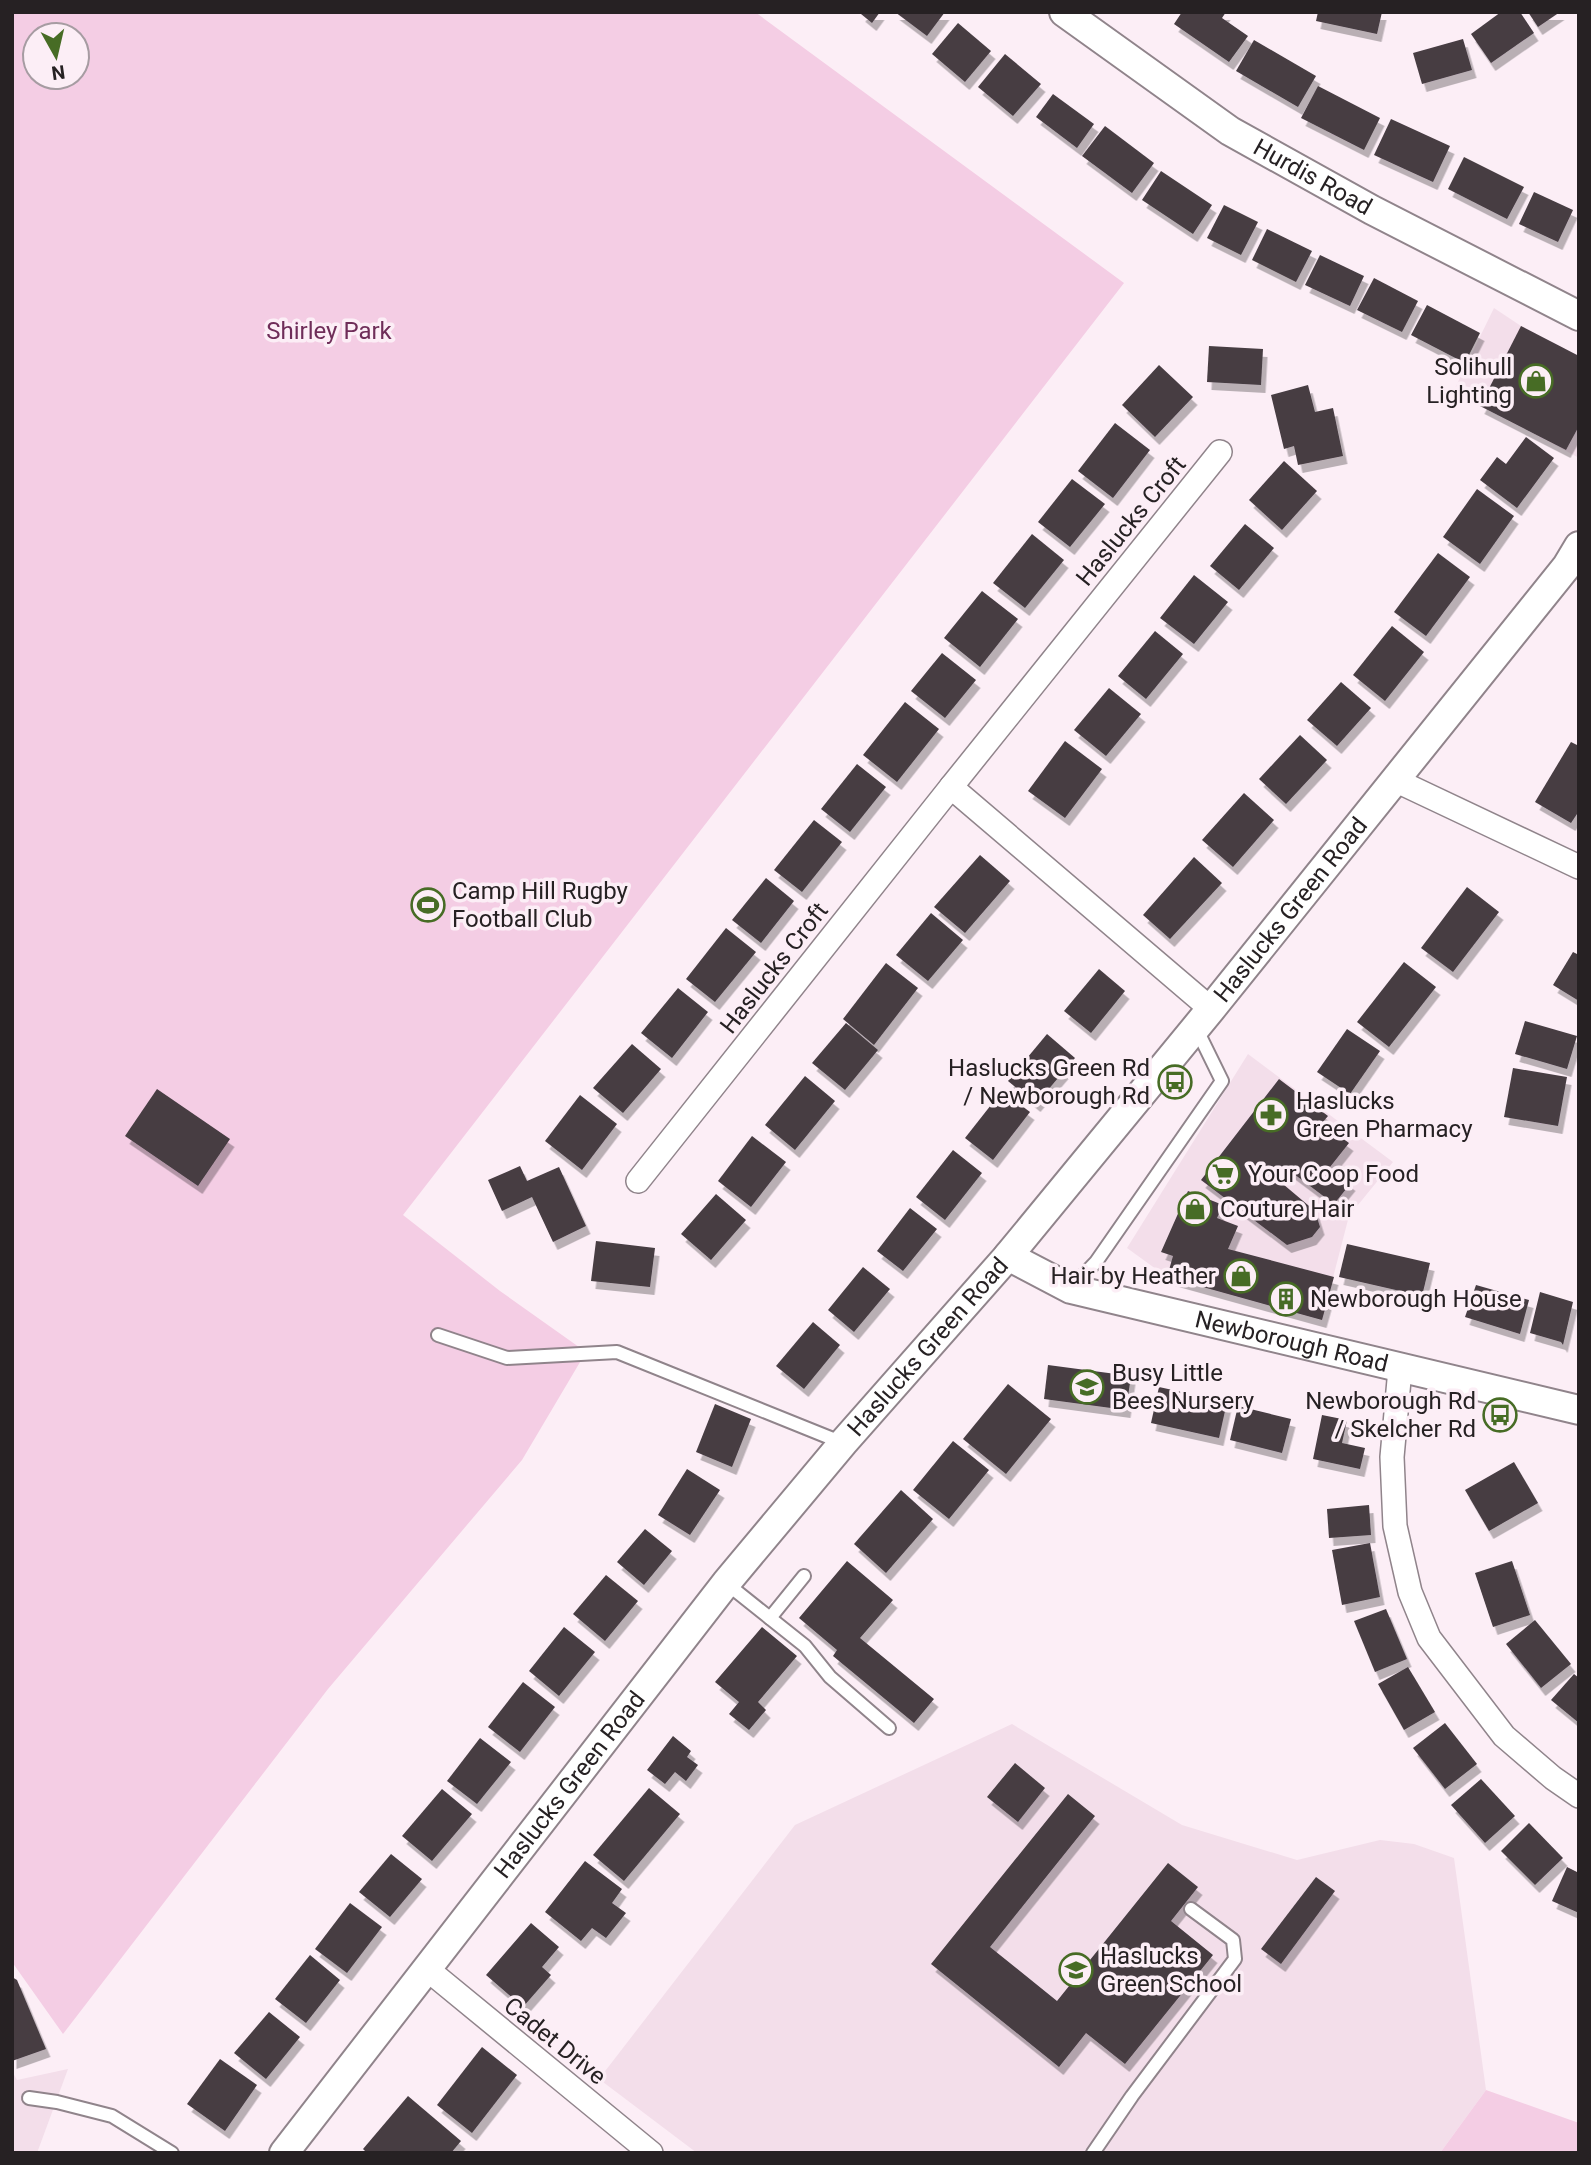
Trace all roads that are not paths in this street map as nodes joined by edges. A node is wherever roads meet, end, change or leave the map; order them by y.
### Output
1 (1064, 12) edge
2 (1579, 316) edge
3 (1220, 452) dead end
4 (1579, 547) edge
5 (1395, 780) junction
6 (951, 787) junction
7 (1579, 867) edge
8 (1204, 1019) junction
9 (639, 1181) dead end
10 (1009, 1256) junction
11 (1071, 1289) junction
12 (438, 1335) dead end
13 (1400, 1369) junction
14 (1579, 1410) edge
15 (843, 1443) junction
16 (804, 1576) dead end
17 (726, 1583) junction
18 (770, 1618) junction
19 (889, 1728) dead end
20 (1579, 1796) edge
21 (1191, 1909) dead end
22 (427, 1969) junction
23 (29, 2098) dead end
24 (172, 2153) edge
25 (284, 2153) edge
26 (651, 2153) edge
27 (1093, 2153) edge

1 - 2 street, Hurdis Road
3 - 6 street, Haslucks Croft
4 - 5 street, Haslucks Green Road
5 - 7 street
5 - 8 street, Haslucks Green Road
6 - 8 street
6 - 9 street, Haslucks Croft
8 - 10 street, Haslucks Green Road
8 - 11 lane
10 - 11 street, Newborough Road
10 - 15 street, Haslucks Green Road
11 - 13 street, Newborough Road
12 - 15 lane
13 - 14 street, Newborough Road
13 - 20 street
15 - 17 street, Haslucks Green Road
16 - 18 lane
17 - 18 lane
17 - 22 street, Haslucks Green Road
18 - 19 lane
21 - 27 lane
22 - 25 street, Haslucks Green Road
22 - 26 street, Cadet Drive
23 - 24 lane

